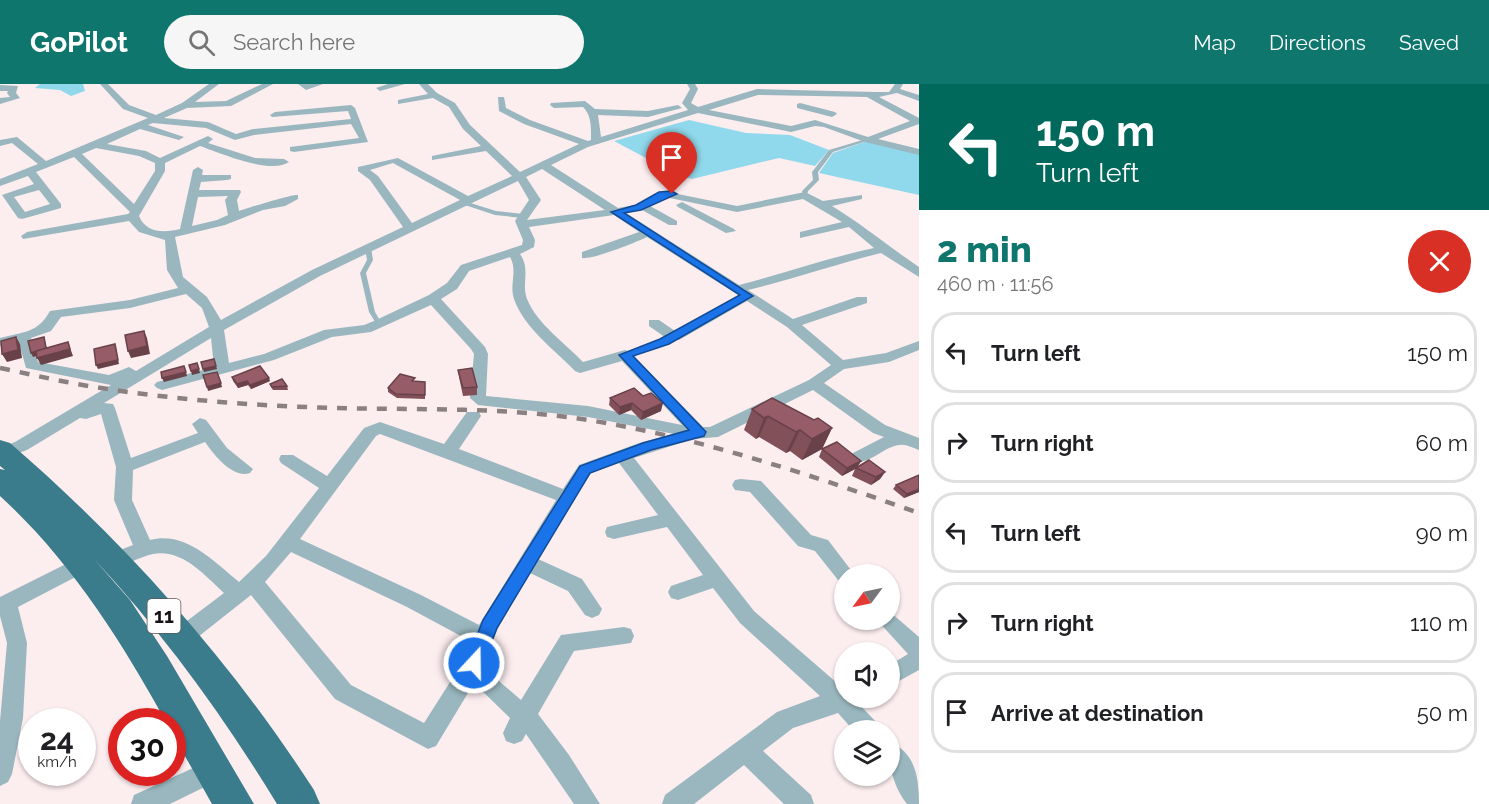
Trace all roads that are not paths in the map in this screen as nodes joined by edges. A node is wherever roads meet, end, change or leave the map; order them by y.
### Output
1 (104, 84) edge
2 (192, 84) edge
3 (215, 84) edge
4 (270, 84) edge
5 (302, 84) edge
6 (319, 84) edge
7 (401, 84) edge
8 (422, 84) edge
9 (691, 84) edge
10 (0, 88) edge
11 (380, 88) dead end
12 (283, 89) dead end
13 (891, 89) edge
14 (205, 92) junction
15 (434, 95) junction
16 (869, 95) junction
17 (918, 97) edge
18 (501, 99) dead end
19 (0, 101) edge
20 (401, 102) dead end
21 (185, 105) junction
22 (554, 105) dead end
23 (688, 106) junction
24 (800, 106) dead end
25 (916, 109) dead end
26 (700, 111) junction
27 (593, 112) junction
28 (155, 119) junction
29 (354, 121) junction
30 (824, 124) junction
31 (139, 126) junction
32 (275, 129) junction
33 (898, 129) junction
34 (224, 132) junction
35 (919, 134) edge
36 (179, 137) dead end
37 (868, 140) junction
38 (0, 143) edge
39 (200, 143) junction
40 (592, 143) junction
41 (95, 145) junction
42 (448, 145) dead end
43 (489, 148) junction
44 (294, 149) dead end
45 (919, 152) edge
46 (75, 153) junction
47 (457, 154) junction
48 (436, 158) dead end
49 (160, 162) junction
50 (284, 162) dead end
51 (543, 165) junction
52 (46, 166) junction
53 (30, 172) junction
54 (520, 176) junction
55 (227, 177) dead end
56 (0, 183) edge
57 (41, 186) dead end
58 (193, 194) junction
59 (663, 194) junction
60 (806, 195) junction
61 (294, 197) dead end
62 (858, 197) dead end
63 (466, 202) junction
64 (822, 205) junction
65 (643, 206) junction
66 (867, 206) dead end
67 (615, 212) junction
68 (134, 214) junction
69 (837, 214) junction
70 (234, 216) junction
71 (522, 220) junction
72 (673, 223) dead end
73 (852, 224) junction
74 (410, 228) junction
75 (185, 231) junction
76 (730, 231) dead end
77 (648, 232) junction
78 (804, 235) dead end
79 (27, 236) dead end
80 (165, 236) junction
81 (368, 248) junction
82 (883, 249) junction
83 (513, 253) junction
84 (586, 255) dead end
85 (918, 272) edge
86 (188, 289) junction
87 (742, 292) junction
88 (433, 299) junction
89 (862, 300) dead end
90 (654, 323) dead end
91 (379, 324) junction
92 (792, 324) junction
93 (216, 325) junction
94 (20, 337) junction
95 (674, 337) junction
96 (0, 342) edge
97 (919, 345) edge
98 (625, 355) junction
99 (840, 365) junction
100 (222, 370) junction
101 (814, 383) junction
102 (162, 385) dead end
103 (473, 416) dead end
104 (695, 433) junction
105 (915, 438) edge
106 (448, 450) junction
107 (5, 456) edge
108 (623, 456) junction
109 (859, 457) edge
110 (286, 459) dead end
111 (125, 467) junction
112 (244, 469) dead end
113 (753, 483) dead end
114 (328, 485) junction
115 (568, 498) junction
116 (670, 519) junction
117 (614, 532) dead end
118 (288, 542) junction
119 (144, 548) junction
120 (114, 561) junction
121 (526, 562) junction
122 (837, 564) edge
123 (80, 565) junction
124 (717, 578) junction
125 (245, 588) junction
126 (678, 592) dead end
127 (592, 609) dead end
128 (894, 630) edge
129 (624, 636) dead end
130 (182, 637) junction
131 (484, 638) junction
132 (917, 662) edge
133 (474, 663) junction
134 (900, 671) edge
135 (834, 688) edge
136 (834, 704) edge
137 (518, 724) junction
138 (744, 748) junction
139 (900, 765) edge
140 (215, 770) junction
141 (0, 774) edge
142 (919, 799) edge
143 (143, 804) edge
144 (234, 804) edge
145 (300, 804) edge
146 (588, 804) edge
147 (674, 804) edge
148 (802, 804) edge

1 - 28 street
2 - 14 street
3 - 14 street
4 - 12 street
4 - 21 street
5 - 6 street
7 - 11 street
8 - 15 street
9 - 23 street
10 - 19 street
13 - 16 street
13 - 17 street
13 - 25 street
14 - 21 street
15 - 20 street
15 - 43 street
16 - 26 street
16 - 33 street
18 - 40 street
21 - 28 street
22 - 27 street
23 - 26 street
23 - 27 street
24 - 30 street
26 - 30 street
26 - 40 street
27 - 40 street
28 - 31 street
28 - 34 street
29 - 32 street
29 - 32 street
29 - 44 street
30 - 37 street
31 - 36 street
31 - 41 street
32 - 34 street
33 - 35 street
33 - 37 street
34 - 39 street
37 - 45 street
37 - 60 lane
38 - 52 street
39 - 49 street
39 - 50 street
40 - 51 street
41 - 46 street
41 - 49 street
42 - 47 street
43 - 47 street
43 - 54 street
46 - 52 street
46 - 68 street
47 - 48 street
49 - 68 street
51 - 54 street
51 - 67 street
52 - 53 street
53 - 56 street
53 - 57 street
54 - 63 street
54 - 71 street
55 - 58 street
58 - 70 street
58 - 75 street
59 - 60 street
59 - 65 street
59 - 76 street
60 - 64 street
61 - 70 street
62 - 64 street
63 - 71 lane
63 - 74 street
63 - 74 street
64 - 69 street
65 - 67 street
65 - 72 street
66 - 69 street
67 - 71 street
67 - 77 street
68 - 79 street
68 - 80 street
69 - 73 street
70 - 75 street
71 - 83 street
73 - 78 street
73 - 82 street
74 - 81 street
75 - 80 street
77 - 84 street
77 - 87 street
80 - 86 street
81 - 91 lane
81 - 93 street
82 - 85 street
82 - 87 street
83 - 88 street
83 - 98 street
86 - 93 street
86 - 94 street
87 - 92 street
87 - 95 street
88 - 91 street
88 - 104 street
89 - 92 street
90 - 95 street
91 - 100 street
92 - 99 street
93 - 94 street
93 - 100 street
93 - 107 street
94 - 96 street
95 - 98 lane
97 - 99 street
98 - 104 street
99 - 101 street
100 - 102 street
101 - 104 street
101 - 105 street
103 - 106 street
104 - 108 street
105 - 109 street
106 - 114 street
106 - 115 street
107 - 111 street
107 - 120 highway, 11
107 - 123 highway, 11
108 - 115 street
108 - 116 street
110 - 114 street
111 - 112 street
111 - 119 street
113 - 122 street
114 - 118 street
115 - 121 street
116 - 117 street
116 - 124 street
118 - 125 street
118 - 131 street
119 - 120 street
119 - 125 street
120 - 130 highway, 11
121 - 127 street
121 - 131 street
123 - 140 highway, 11
123 - 141 street
124 - 126 street
124 - 135 street
125 - 130 street
125 - 133 street
128 - 132 street
129 - 137 street
130 - 145 highway, 11
131 - 133 street
132 - 134 street
133 - 137 street
136 - 138 street
137 - 146 street
138 - 147 street
138 - 148 street
139 - 142 street
140 - 143 street
140 - 144 highway, 11

